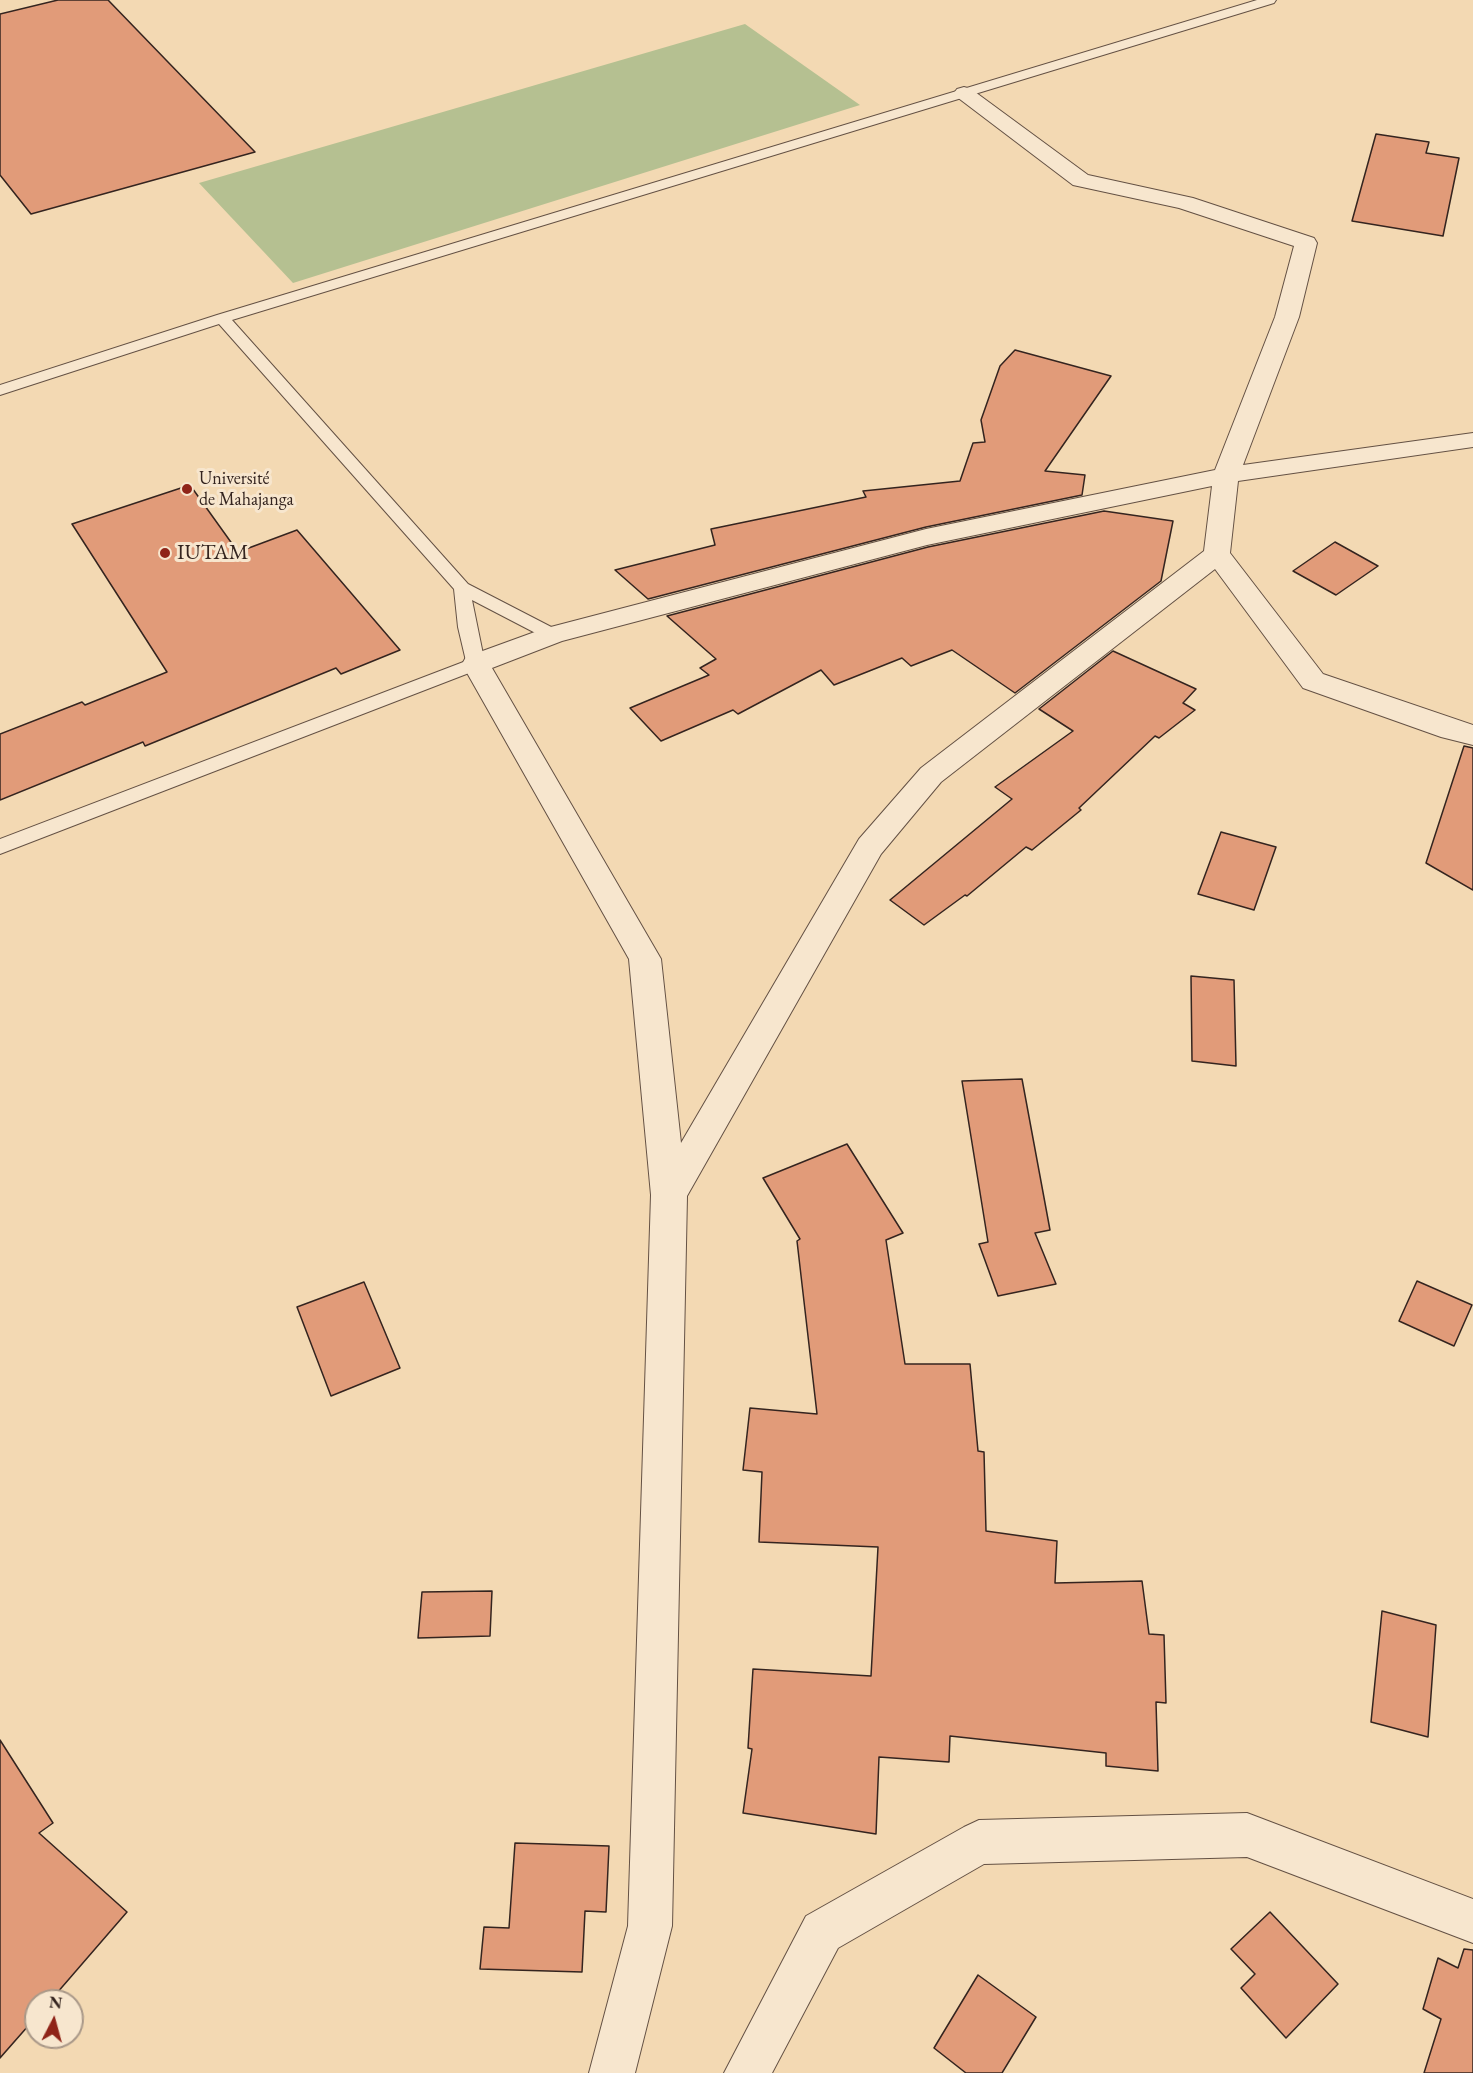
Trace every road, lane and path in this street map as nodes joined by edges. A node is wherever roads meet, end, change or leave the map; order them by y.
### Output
1 (1270, 0) edge
2 (964, 93) junction
3 (222, 318) junction
4 (0, 390) edge
5 (1473, 440) edge
6 (1226, 475) junction
7 (1217, 554) junction
8 (462, 588) junction
9 (553, 635) junction
10 (476, 664) junction
11 (1473, 735) edge
12 (0, 847) edge
13 (669, 1195) junction
14 (1473, 1921) edge
15 (612, 2073) edge
16 (747, 2073) edge

1 - 2 lane
2 - 3 lane
2 - 6 street
3 - 4 lane
3 - 8 lane
5 - 6 street
6 - 7 street
6 - 9 street
7 - 11 street
7 - 13 street
8 - 9 lane
8 - 10 lane
9 - 10 street
10 - 12 lane
10 - 13 street
13 - 15 street
14 - 16 street

